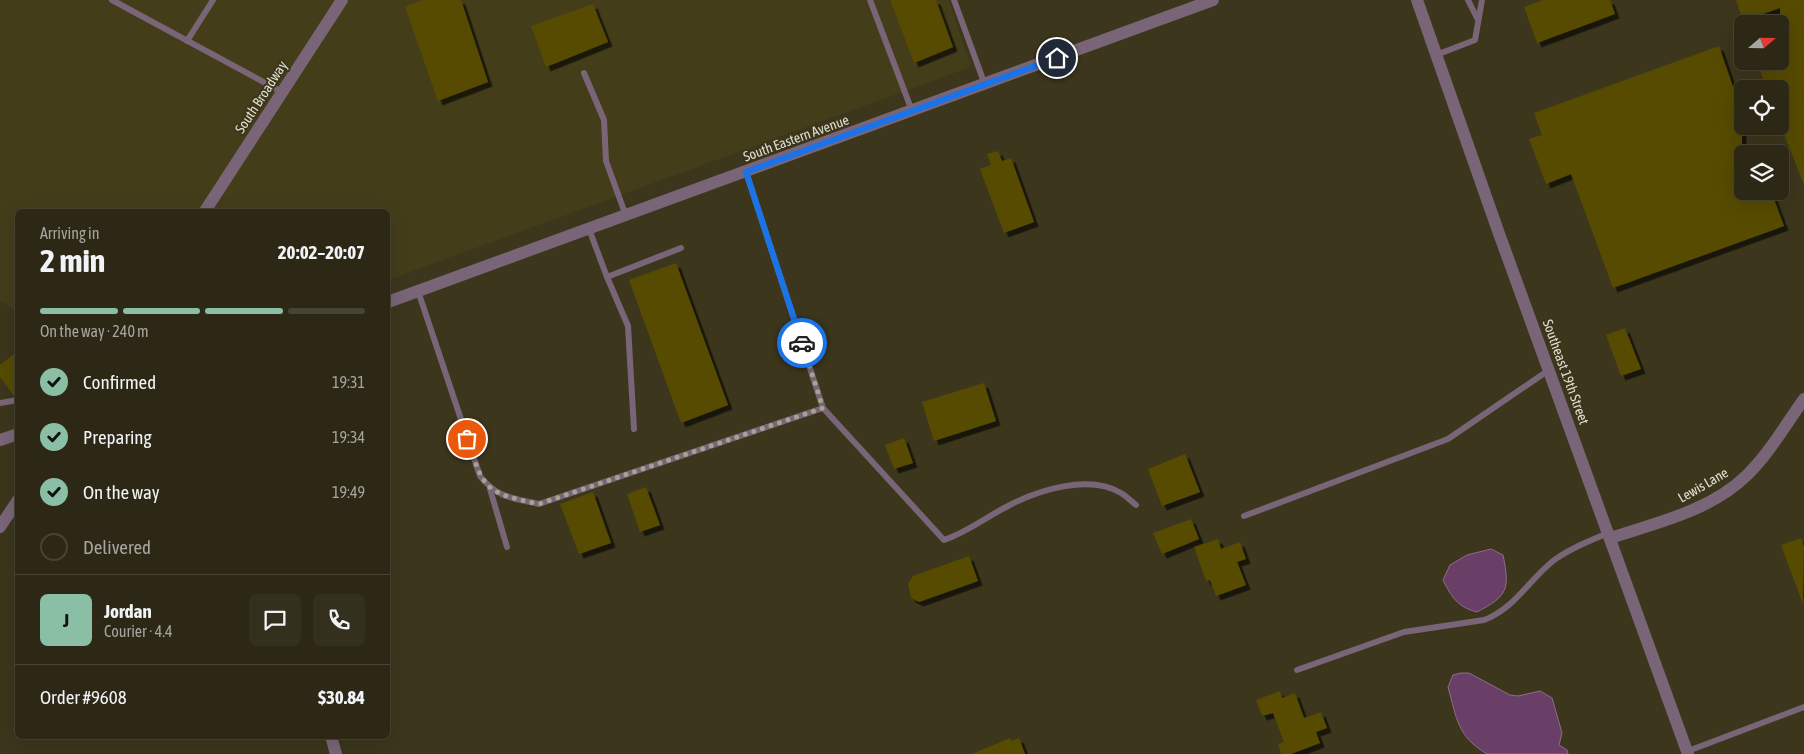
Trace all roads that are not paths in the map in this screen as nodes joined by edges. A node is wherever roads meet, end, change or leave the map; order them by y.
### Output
1 (112, 0) edge
2 (213, 0) edge
3 (342, 0) edge
4 (870, 0) edge
5 (954, 0) edge
6 (1213, 0) edge
7 (1417, 0) edge
8 (1468, 0) edge
9 (1482, 0) edge
10 (1478, 20) junction
11 (187, 41) junction
12 (1436, 55) junction
13 (584, 73) dead end
14 (985, 85) junction
15 (282, 92) junction
16 (912, 112) junction
17 (746, 172) junction
18 (206, 209) edge
19 (626, 216) junction
20 (589, 229) junction
21 (681, 248) dead end
22 (607, 277) junction
23 (418, 291) junction
24 (390, 301) edge
25 (1549, 370) junction
26 (1804, 399) edge
27 (15, 400) edge
28 (0, 403) edge
29 (823, 408) junction
30 (634, 429) dead end
31 (15, 435) edge
32 (0, 440) edge
33 (490, 489) junction
34 (15, 504) edge
35 (1136, 505) dead end
36 (1244, 516) dead end
37 (0, 527) edge
38 (1609, 536) junction
39 (507, 547) dead end
40 (1297, 670) dead end
41 (1804, 707) edge
42 (332, 739) edge
43 (1688, 753) edge
44 (336, 754) edge

1 - 11 lane
2 - 11 lane
3 - 15 street, South Broadway
4 - 16 lane
5 - 14 lane
6 - 14 street, South Eastern Avenue
7 - 12 street, Southeast 19th Street
8 - 10 lane
9 - 10 lane
10 - 12 lane
11 - 15 lane
12 - 25 street, Southeast 19th Street
13 - 19 lane
14 - 16 street, South Eastern Avenue
15 - 18 street, South Broadway
16 - 17 street, South Eastern Avenue
17 - 19 street, South Eastern Avenue
17 - 29 lane
19 - 20 street, South Eastern Avenue
20 - 22 lane
20 - 23 street, South Eastern Avenue
21 - 22 lane
22 - 30 lane
23 - 24 street, South Eastern Avenue
23 - 33 lane
25 - 36 lane
25 - 38 street, Southeast 19th Street
26 - 38 street, Lewis Lane
27 - 28 lane
29 - 33 lane
29 - 35 lane
31 - 32 street
33 - 39 lane
34 - 37 street
38 - 40 lane
38 - 43 street, Southeast 19th Street
41 - 43 lane
42 - 44 street

